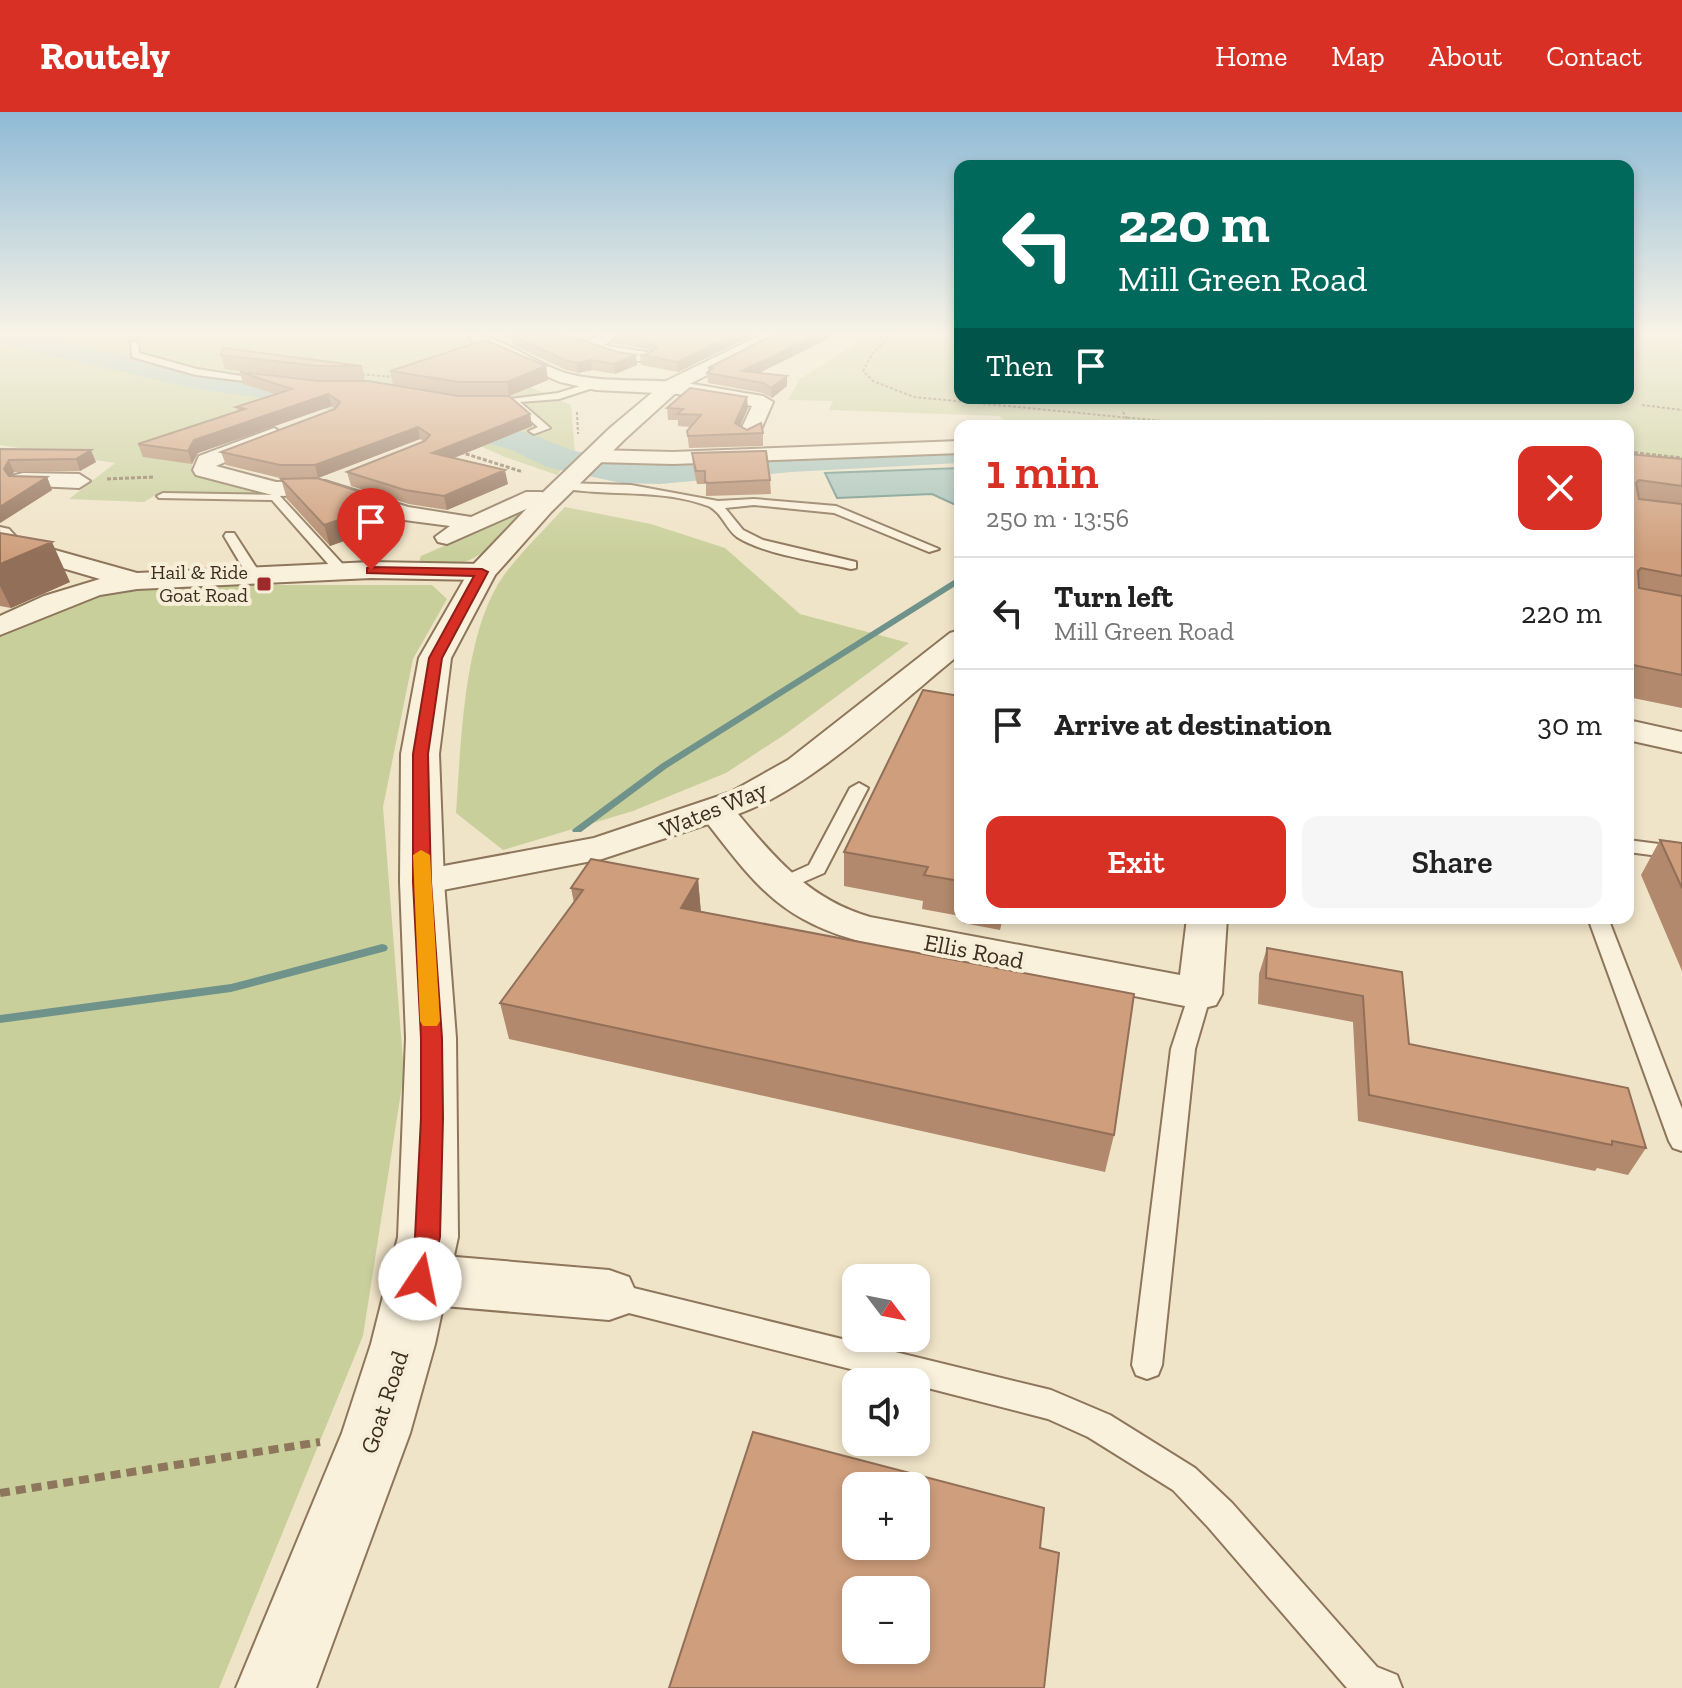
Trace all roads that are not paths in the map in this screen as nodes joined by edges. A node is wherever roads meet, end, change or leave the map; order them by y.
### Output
1 (521, 408) edge
2 (647, 408) edge
3 (760, 408) edge
4 (712, 414) edge
5 (288, 430) edge
6 (534, 431) dead end
7 (954, 447) edge
8 (594, 456) junction
9 (355, 473) edge
10 (0, 479) edge
11 (23, 480) junction
12 (79, 481) road end
13 (567, 482) junction
14 (325, 488) junction
15 (163, 496) dead end
16 (0, 497) edge
17 (717, 505) junction
18 (445, 518) junction
19 (230, 536) dead end
20 (3, 542) edge
21 (477, 549) junction
22 (933, 549) dead end
23 (851, 565) dead end
24 (371, 570) junction
25 (342, 571) junction
26 (129, 575) junction
27 (254, 575) junction
28 (0, 626) edge
29 (954, 644) edge
30 (1634, 731) edge
31 (1682, 742) edge
32 (859, 788) dead end
33 (717, 811) junction
34 (1634, 847) edge
35 (1682, 853) edge
36 (422, 882) junction
37 (778, 886) junction
38 (1206, 924) edge
39 (1600, 924) edge
40 (1200, 994) junction
41 (1682, 1141) edge
42 (420, 1279) junction
43 (609, 1295) joint
44 (1147, 1365) dead end
45 (276, 1688) edge
46 (1384, 1688) edge

1 - 6 lane
2 - 8 street, Goat Road
3 - 4 street
5 - 14 street
7 - 8 street
8 - 13 street, Goat Road
9 - 14 street
10 - 11 street
11 - 12 street
11 - 16 street
13 - 17 lane
13 - 21 street, Goat Road
14 - 18 street
15 - 25 lane
17 - 22 lane
17 - 23 lane
18 - 21 street
18 - 21 street
19 - 27 lane
20 - 26 street
21 - 24 street
21 - 24 street
21 - 36 street, Goat Road
24 - 25 street
25 - 27 street
26 - 27 street
26 - 28 street
29 - 33 street, Wates Way
30 - 31 street
32 - 37 lane
33 - 36 street, Wates Way
33 - 37 street, Ellis Road
34 - 35 lane
36 - 42 street, Goat Road
37 - 40 street, Ellis Road
38 - 40 street
39 - 41 lane
40 - 44 lane
42 - 43 street
42 - 45 street, Goat Road
43 - 46 lane

